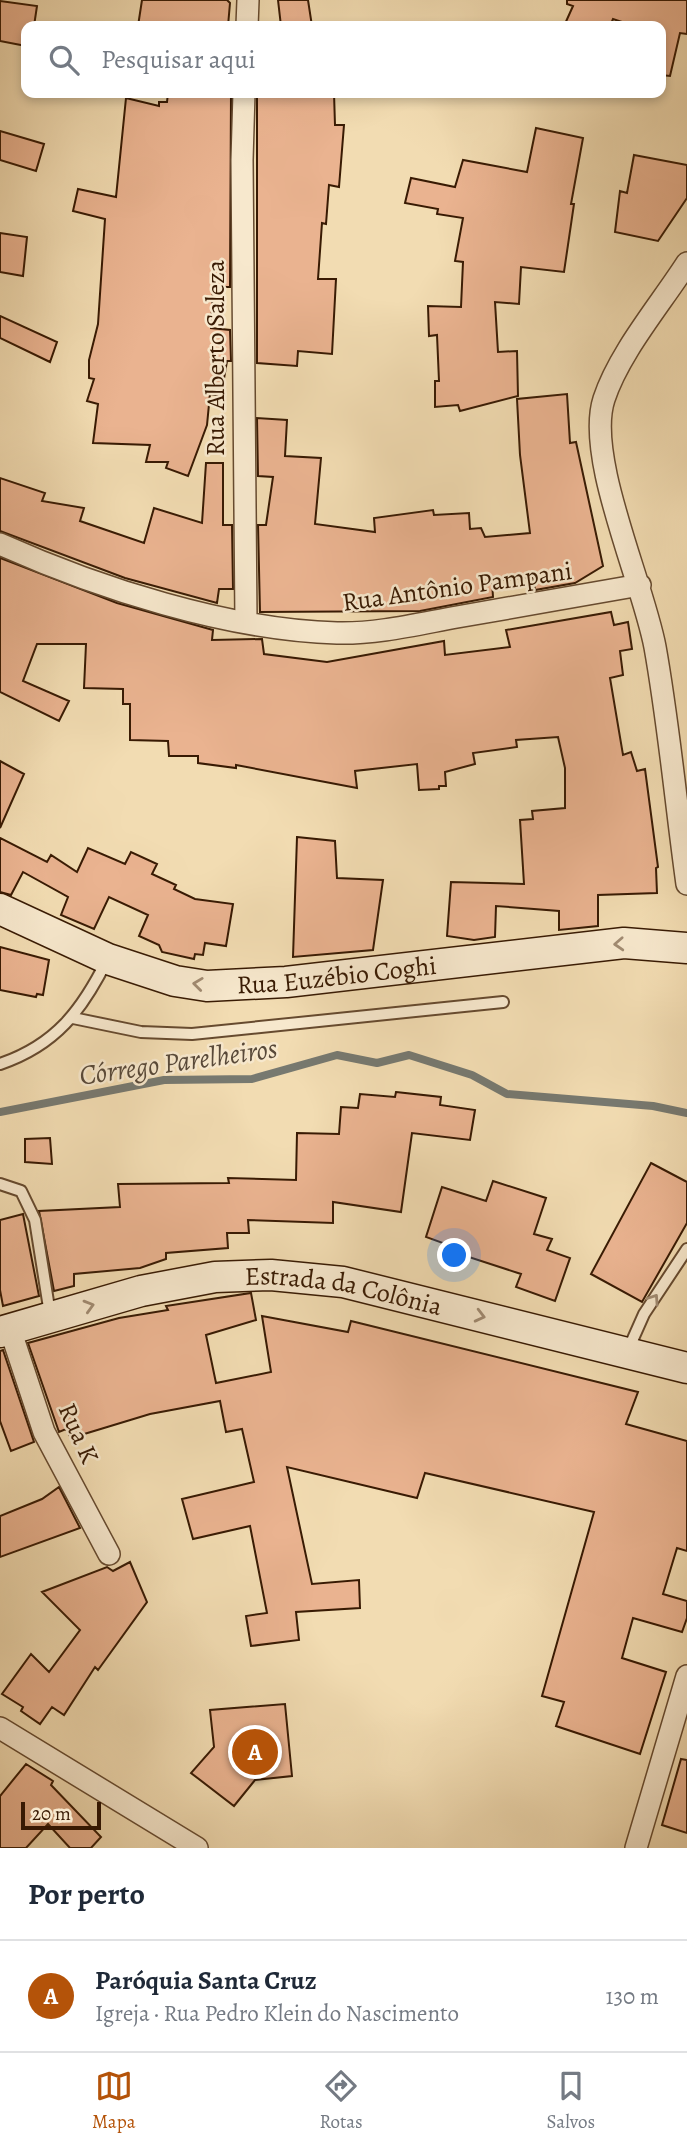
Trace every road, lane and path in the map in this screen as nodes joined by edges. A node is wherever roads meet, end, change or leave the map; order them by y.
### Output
1 (248, 0) edge
2 (247, 21) edge
3 (244, 98) edge
4 (687, 263) edge
5 (0, 544) edge
6 (640, 586) junction
7 (246, 622) junction
8 (687, 884) edge
9 (0, 909) edge
10 (687, 948) edge
11 (108, 960) junction
12 (503, 1002) dead end
13 (73, 1018) junction
14 (0, 1064) edge
15 (0, 1184) edge
16 (687, 1249) edge
17 (51, 1317) junction
18 (5, 1331) edge
19 (626, 1353) junction
20 (687, 1368) edge
21 (109, 1554) dead end
22 (687, 1676) edge
23 (0, 1728) edge
24 (198, 1848) edge
25 (636, 1848) edge

1 - 2 street
3 - 7 street, Rua Alberto Saleza
4 - 6 street
5 - 7 street, Rua Antônio Pampani
6 - 7 street, Rua Antônio Pampani
6 - 8 street
9 - 11 main road, Rua Euzébio Coghi
10 -> 11 main road, Rua Euzébio Coghi
11 - 13 lane
12 - 13 lane
13 - 14 lane
15 - 17 lane
19 -> 16 lane
17 - 18 main road, Estrada da Colônia
17 -> 19 main road, Estrada da Colônia
18 - 21 street, Rua K
19 - 20 main road, Estrada da Colônia
22 - 25 street
23 - 24 street

